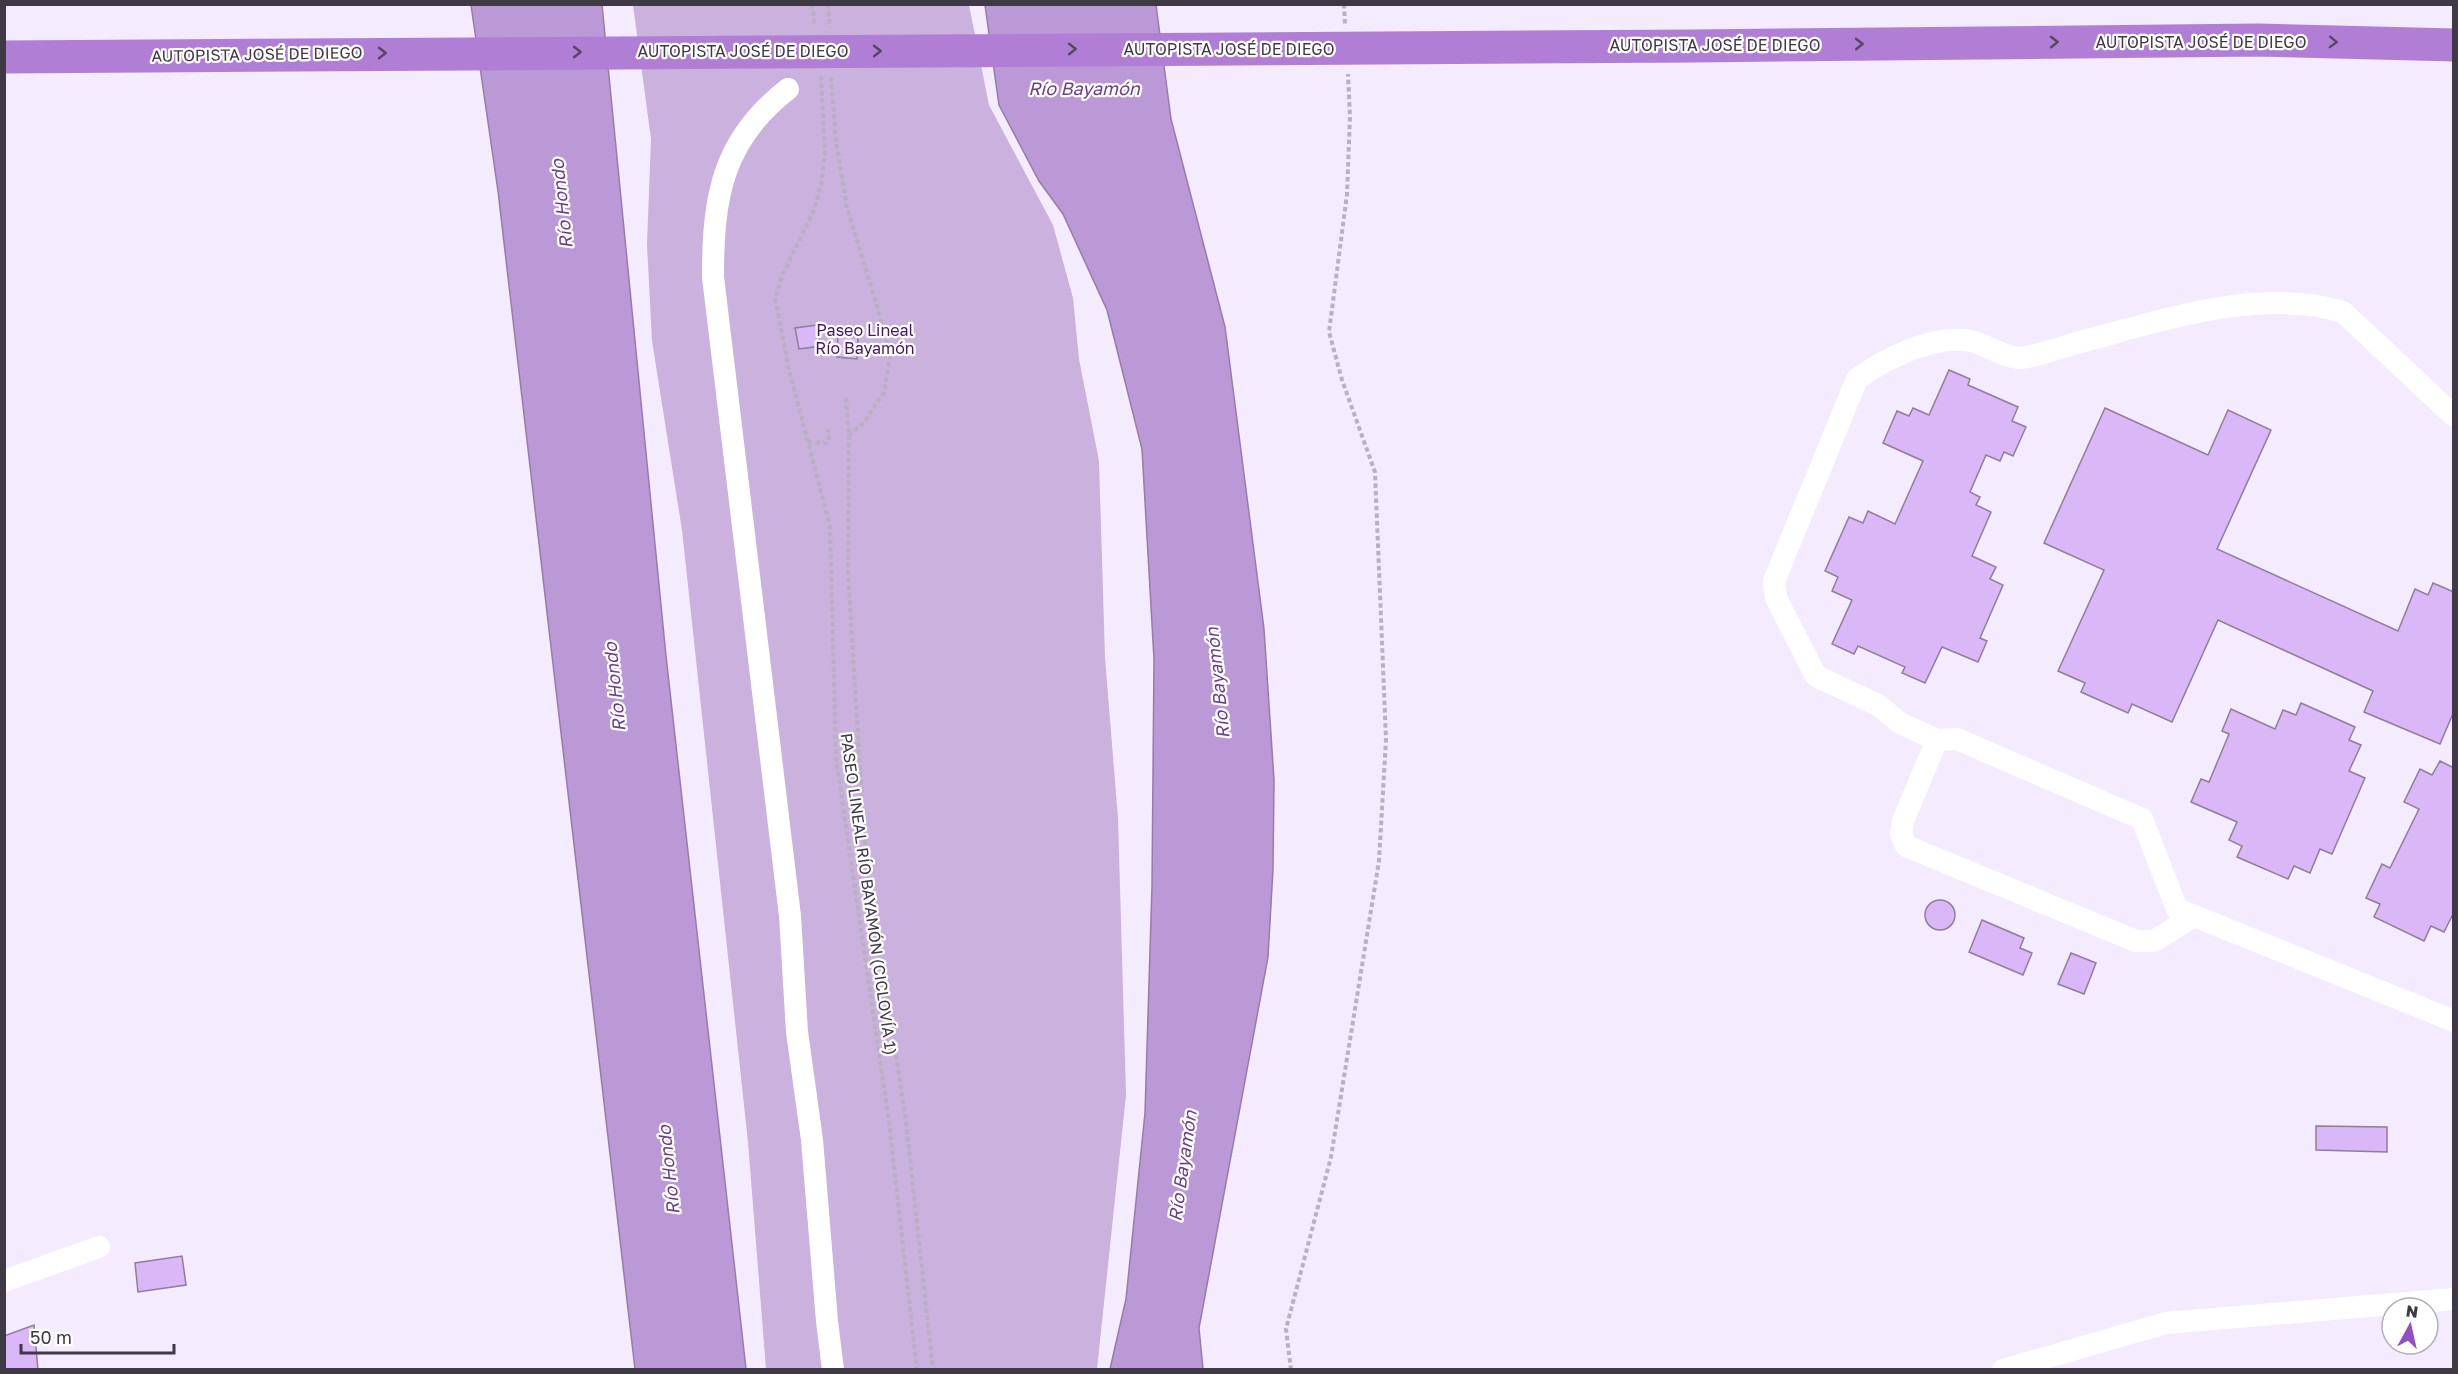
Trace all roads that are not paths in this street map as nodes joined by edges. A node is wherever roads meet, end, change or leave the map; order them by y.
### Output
1 (4, 40) edge
2 (2454, 45) edge
3 (233, 54) junction
4 (4, 57) edge
5 (788, 89) dead end
6 (2454, 416) edge
7 (1937, 740) junction
8 (2194, 916) junction
9 (2454, 1021) edge
10 (99, 1247) dead end
11 (4, 1281) edge
12 (2454, 1299) edge
13 (833, 1370) edge
14 (2004, 1370) edge

1 - 3 highway
3 -> 2 highway, AUTOPISTA JOSÉ DE DIEGO
3 - 4 highway, AUTOPISTA JOSÉ DE DIEGO
5 - 13 street
6 - 7 street
7 - 8 street
7 - 8 street
8 - 9 street
10 - 11 street
12 - 14 street

